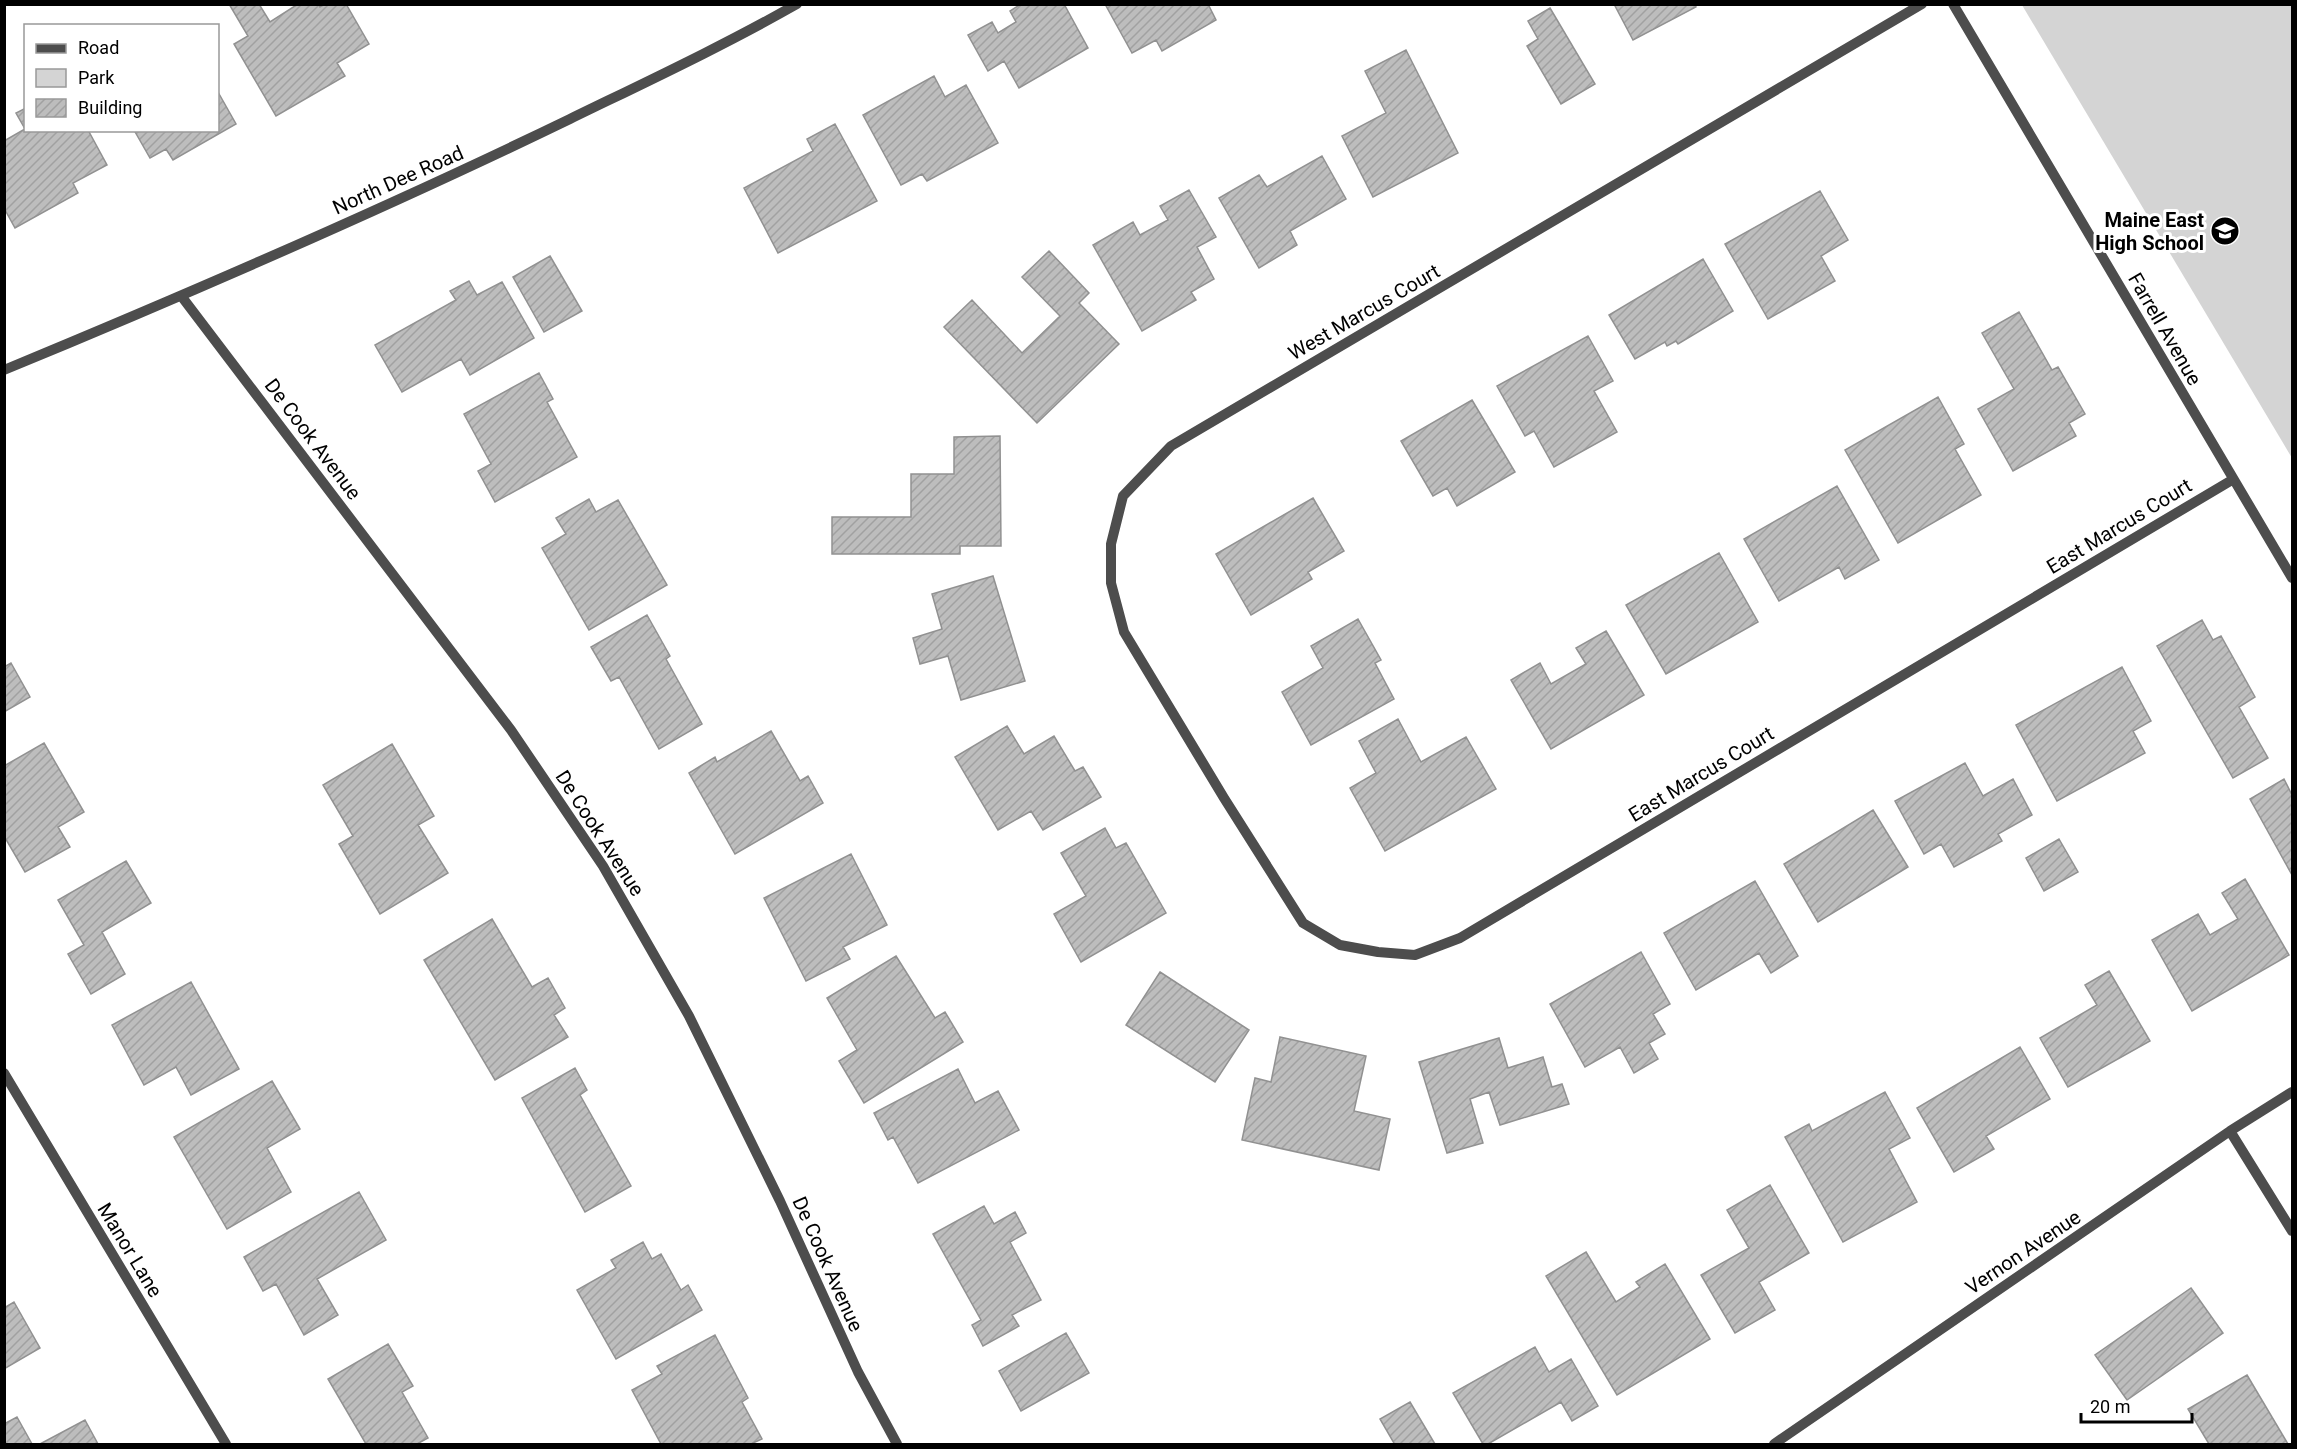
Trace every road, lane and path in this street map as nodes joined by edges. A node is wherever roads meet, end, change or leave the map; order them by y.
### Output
1 (797, 4) edge
2 (1922, 4) edge
3 (1953, 4) edge
4 (182, 297) junction
5 (4, 370) edge
6 (2232, 480) junction
7 (2292, 578) edge
8 (1224, 798) joint
9 (4, 1073) edge
10 (2292, 1092) edge
11 (2230, 1131) junction
12 (2292, 1231) edge
13 (226, 1444) edge
14 (897, 1444) edge
15 (1774, 1444) edge

1 - 4 street, North Dee Road
2 - 8 street, West Marcus Court
3 - 6 street, Farrell Avenue
4 - 5 street, North Dee Road
4 - 14 street, De Cook Avenue
6 - 7 street, Farrell Avenue
6 - 8 street, East Marcus Court
9 - 13 street, Manor Lane
10 - 11 street, Vernon Avenue
11 - 12 street
11 - 15 street, Vernon Avenue

